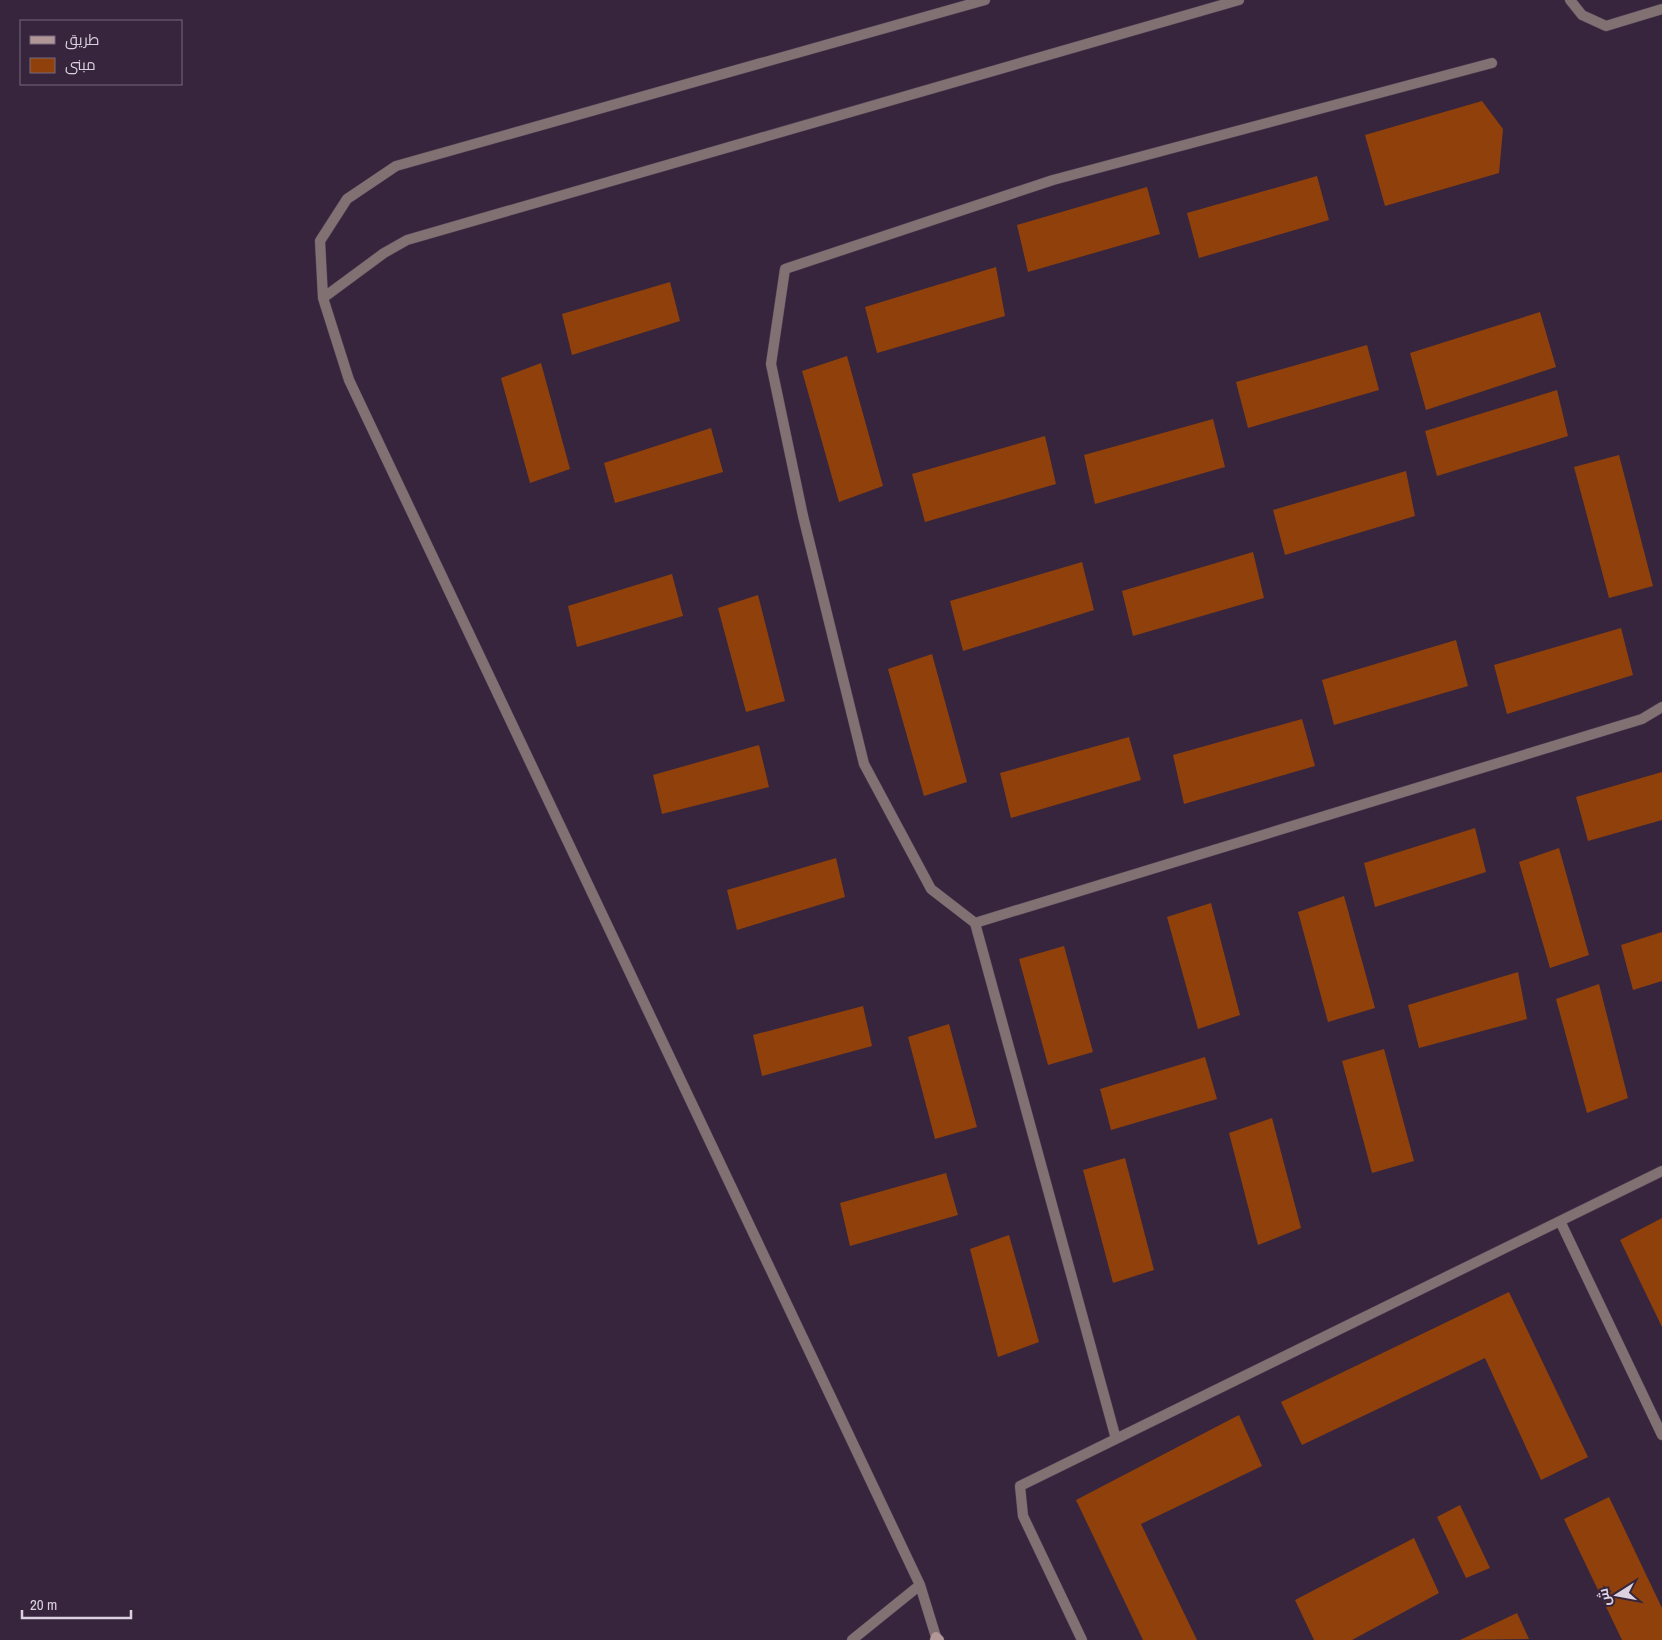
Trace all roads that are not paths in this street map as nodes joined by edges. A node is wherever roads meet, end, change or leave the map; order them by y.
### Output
1 (985, 0) edge
2 (1240, 0) edge
3 (1570, 0) edge
4 (1662, 9) edge
5 (1492, 63) dead end
6 (323, 298) junction
7 (1662, 708) edge
8 (974, 923) junction
9 (1662, 1171) edge
10 (1560, 1221) junction
11 (1662, 1435) edge
12 (1116, 1439) junction
13 (920, 1585) junction
14 (937, 1639) edge
15 (852, 1640) edge
16 (1082, 1640) edge

1 - 6 street
2 - 6 street
3 - 4 street
5 - 8 street
6 - 13 street
7 - 8 street
8 - 12 street
9 - 10 street
10 - 11 street
10 - 12 street
12 - 16 street
13 - 14 street
13 - 15 street

